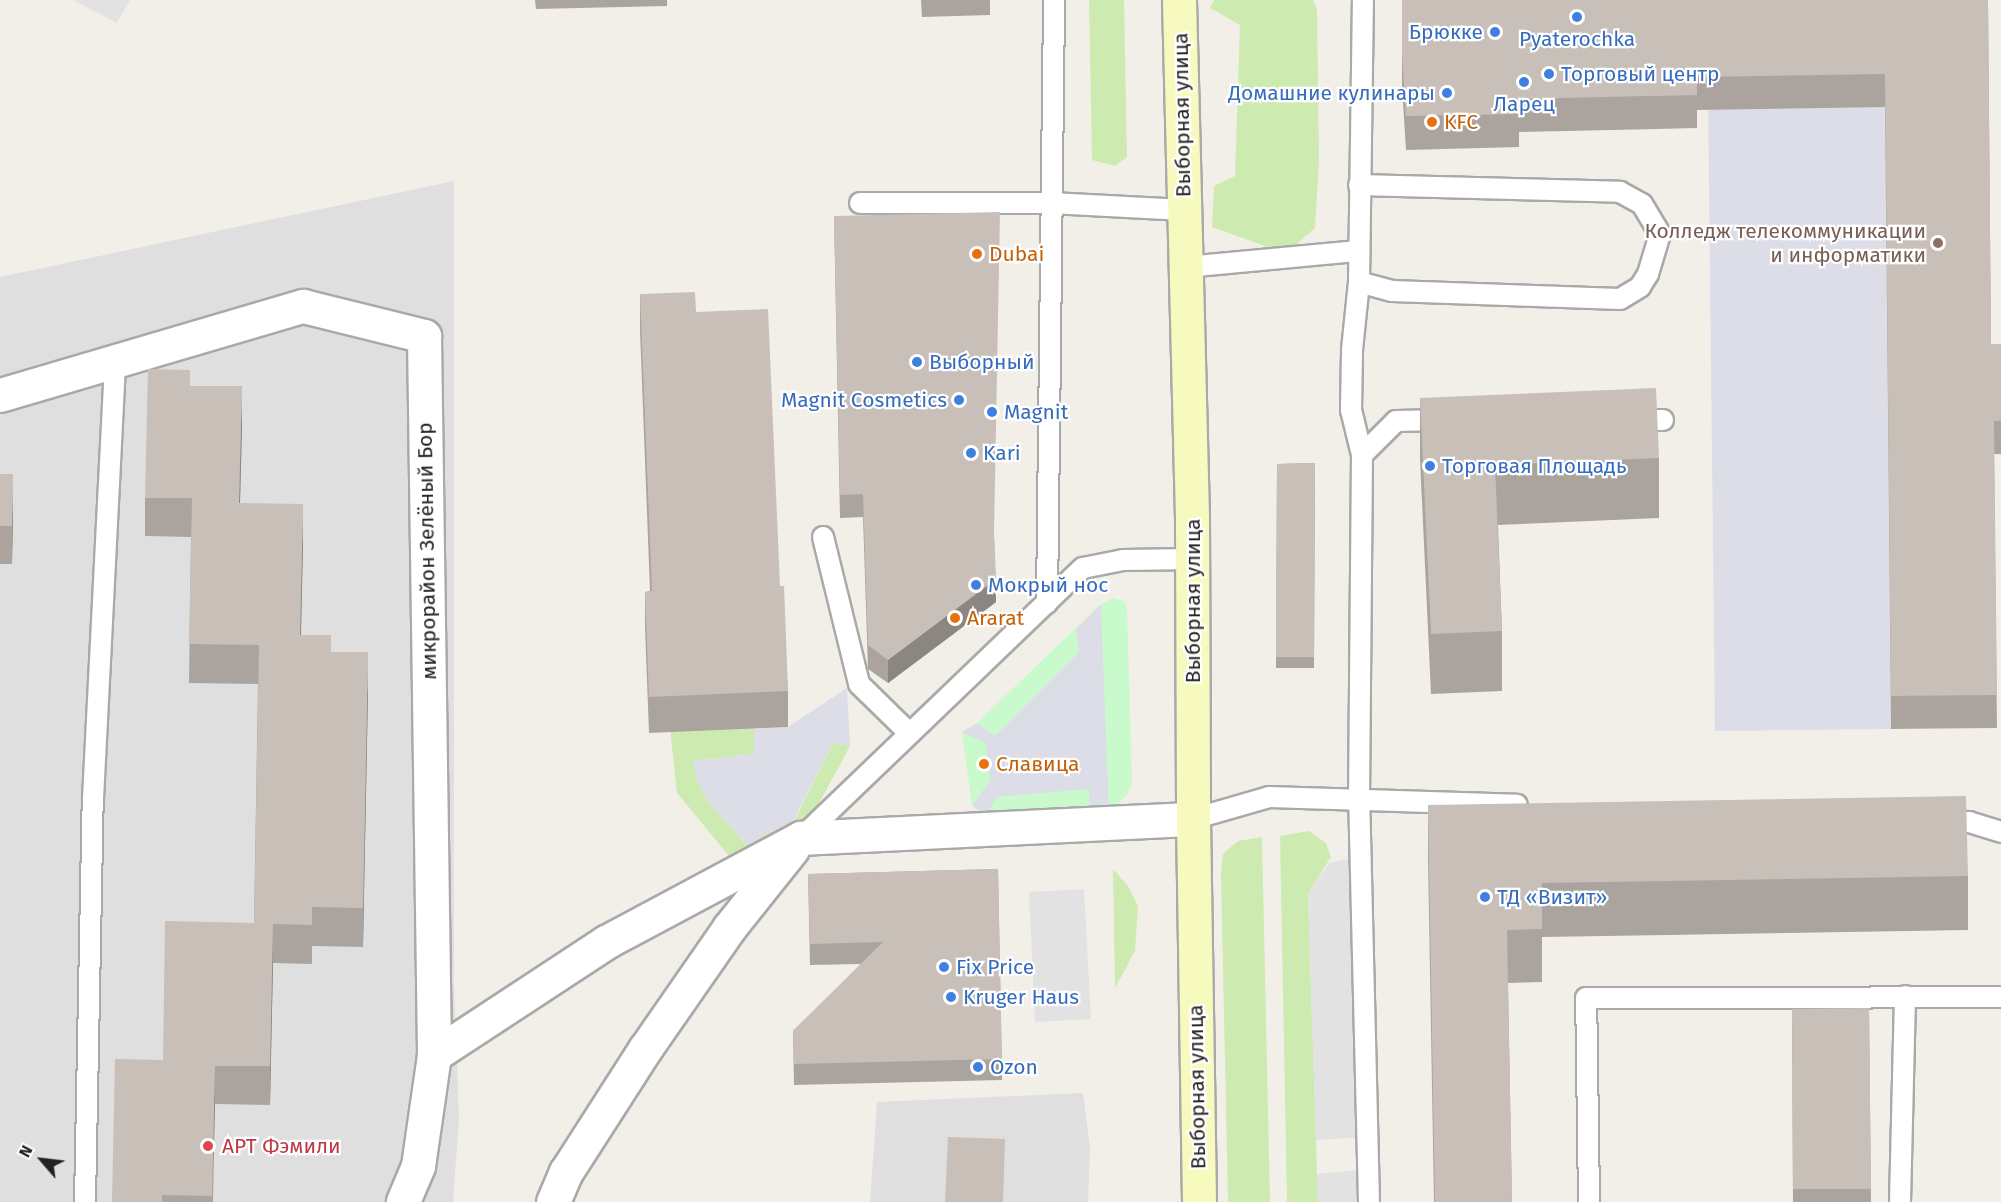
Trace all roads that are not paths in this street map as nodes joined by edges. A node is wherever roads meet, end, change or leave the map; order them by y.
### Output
1 (1054, 0) edge
2 (1179, 0) edge
3 (1363, 0) edge
4 (1359, 185) junction
5 (860, 203) dead end
6 (1051, 203) junction
7 (1184, 210) junction
8 (1359, 251) junction
9 (1185, 267) junction
10 (1359, 282) junction
11 (115, 361) junction
12 (0, 395) edge
13 (1466, 420) edge
14 (1617, 420) edge
15 (1663, 420) dead end
16 (1362, 455) junction
17 (823, 537) dead end
18 (1193, 559) junction
19 (1047, 603) junction
20 (910, 734) junction
21 (1359, 799) junction
22 (1539, 806) edge
23 (1193, 819) junction
24 (1921, 820) edge
25 (2001, 832) edge
26 (801, 838) junction
27 (1905, 996) junction
28 (2001, 997) edge
29 (434, 1055) junction
30 (85, 1202) edge
31 (403, 1202) edge
32 (553, 1202) edge
33 (1199, 1202) edge
34 (1369, 1202) edge
35 (1589, 1202) edge
36 (1900, 1202) edge

1 - 6 lane
2 - 7 main road, Выборная улица
3 - 4 lane
4 - 8 lane
4 - 10 lane
5 - 6 lane
6 - 7 lane
6 - 19 lane
7 - 9 main road, Выборная улица
8 - 9 lane
8 - 10 lane
9 - 18 main road, Выборная улица
10 - 16 lane
11 - 12 street, микрорайон Зелёный Бор
11 - 29 street, микрорайон Зелёный Бор
11 - 30 lane
13 - 16 lane
14 - 15 lane
16 - 21 lane
17 - 20 lane
18 - 19 lane
18 - 23 main road, Выборная улица
19 - 20 lane
20 - 26 lane
21 - 22 lane
21 - 23 lane
21 - 34 lane
23 - 26 street
23 - 33 main road, Выборная улица
24 - 25 lane
26 - 29 street
26 - 32 street
27 - 28 lane
27 - 35 lane
27 - 36 lane
29 - 31 street, микрорайон Зелёный Бор

